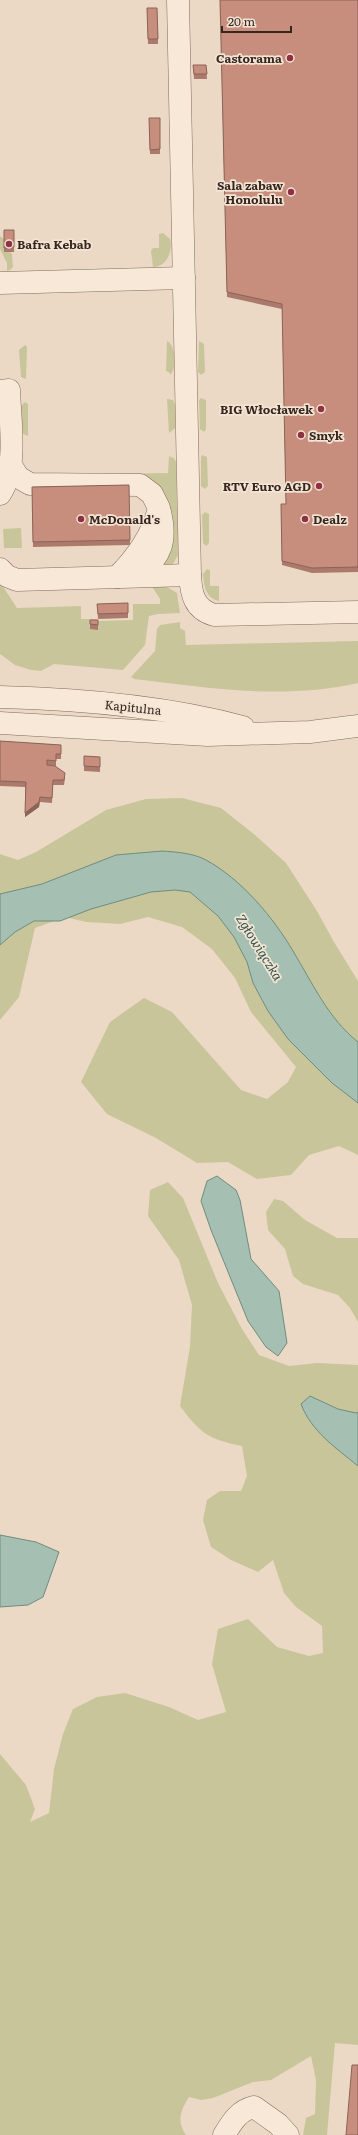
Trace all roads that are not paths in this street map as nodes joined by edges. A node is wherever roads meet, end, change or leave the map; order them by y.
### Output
1 (178, 0) edge
2 (184, 278) junction
3 (0, 283) edge
4 (0, 390) edge
5 (11, 465) junction
6 (0, 494) edge
7 (159, 508) junction
8 (0, 569) edge
9 (190, 575) junction
10 (139, 576) junction
11 (117, 577) junction
12 (358, 612) edge
13 (0, 691) edge
14 (0, 697) edge
15 (26, 698) junction
16 (0, 724) edge
17 (358, 726) edge
18 (264, 733) junction
19 (224, 2135) edge
20 (288, 2135) edge

1 - 2 street
2 - 3 street
2 - 9 street
4 - 5 street
5 - 6 street
5 - 7 street
7 - 10 street
7 - 11 street
8 - 11 street
9 - 10 street
9 - 12 street
10 - 11 street
13 - 15 street
14 - 15 street, Kapitulna
15 - 18 street, Kapitulna
16 - 18 street, Kapitulna
17 - 18 street, Kapitulna
19 - 20 street

